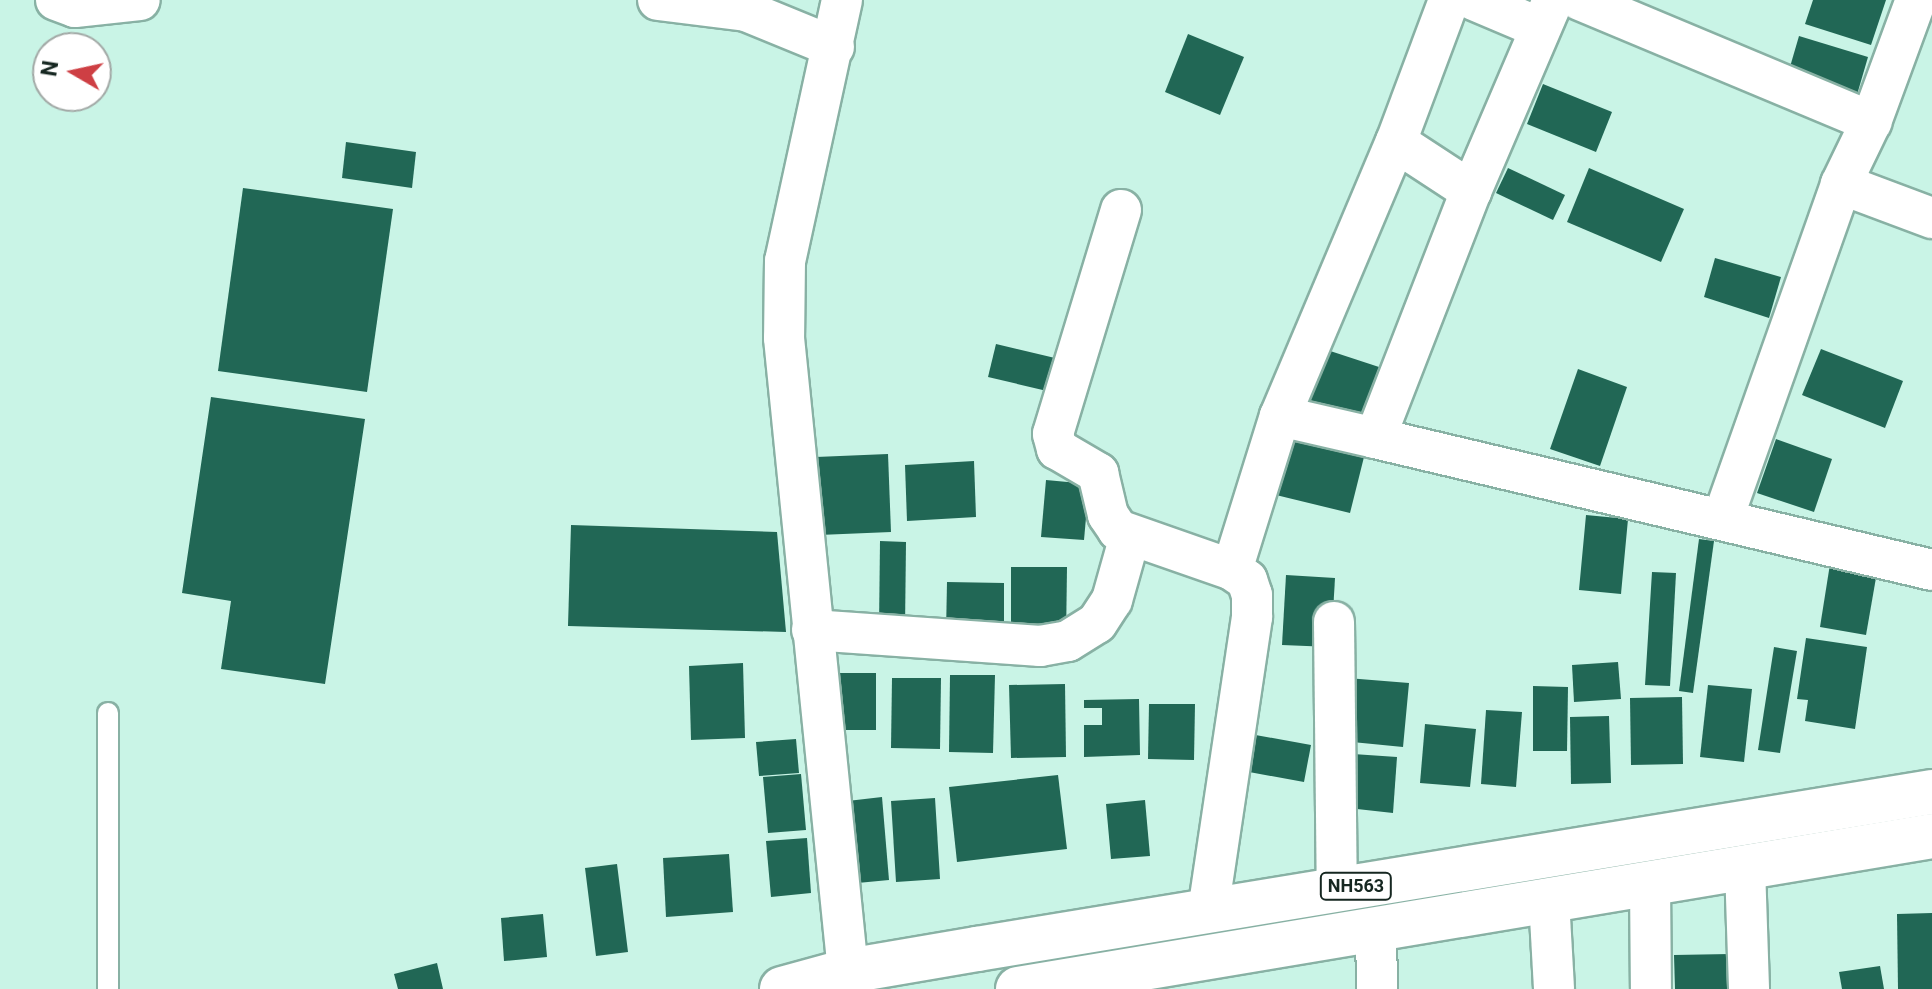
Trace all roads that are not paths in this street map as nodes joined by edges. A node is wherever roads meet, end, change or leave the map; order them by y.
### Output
1 (56, 0) edge
2 (140, 0) edge
3 (658, 0) edge
4 (842, 0) edge
5 (1449, 0) edge
6 (1474, 0) edge
7 (1580, 0) edge
8 (1916, 0) edge
9 (1546, 14) edge
10 (834, 47) junction
11 (1871, 122) junction
12 (1396, 142) junction
13 (1841, 184) junction
14 (1471, 191) junction
15 (1121, 210) dead end
16 (1932, 218) edge
17 (1280, 416) junction
18 (1375, 438) junction
19 (1723, 518) junction
20 (1130, 536) junction
21 (1232, 570) junction
22 (1932, 570) edge
23 (1334, 622) dead end
24 (812, 630) junction
25 (108, 713) dead end
26 (1932, 792) edge
27 (1932, 836) edge
28 (1745, 867) junction
29 (1650, 883) junction
30 (1337, 889) junction
31 (1549, 899) junction
32 (1208, 910) junction
33 (1376, 928) junction
34 (848, 971) junction
35 (108, 989) edge
36 (782, 989) edge
37 (1018, 989) edge
38 (1377, 989) edge
39 (1554, 989) edge
40 (1651, 989) edge
41 (1749, 989) edge

1 - 2 street
3 - 10 street
4 - 10 street
5 - 12 street
6 - 9 street
7 - 11 street
8 - 11 street
9 - 14 street
10 - 24 street
11 - 13 street
12 - 14 street
12 - 17 street
13 - 16 street
13 - 19 street
14 - 18 street
15 - 20 street
17 - 18 street
17 - 21 street
18 - 19 street
19 - 22 street
20 - 21 street
20 - 24 street
21 - 32 street
23 - 30 street
24 - 34 street
25 - 35 lane
26 - 30 highway, NH563
27 - 28 highway, NH563
28 - 29 highway, NH563
28 - 41 street
29 - 31 highway, NH563
29 - 40 street
30 - 32 highway, NH563
31 - 33 highway, NH563
31 - 39 street
32 - 34 highway, NH563
33 - 37 highway, NH563
33 - 38 street
34 - 36 highway, NH563

